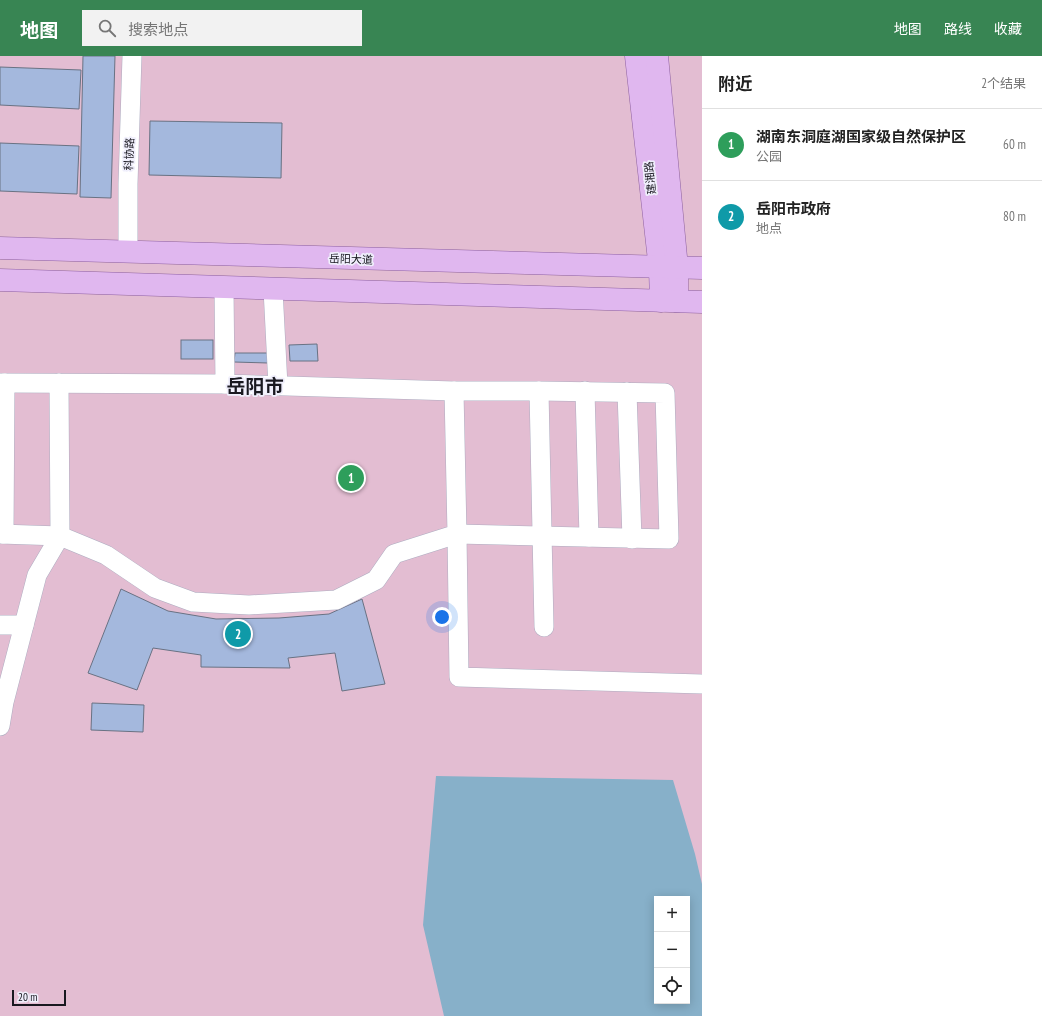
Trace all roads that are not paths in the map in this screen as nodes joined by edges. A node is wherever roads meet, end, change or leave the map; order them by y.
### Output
1 (132, 56) edge
2 (636, 56) edge
3 (657, 56) edge
4 (0, 248) edge
5 (128, 252) junction
6 (668, 268) junction
7 (702, 268) edge
8 (0, 280) edge
9 (224, 287) junction
10 (272, 289) junction
11 (669, 301) junction
12 (702, 302) edge
13 (3, 383) edge
14 (59, 383) junction
15 (225, 384) junction
16 (278, 386) junction
17 (454, 391) junction
18 (539, 391) junction
19 (585, 392) junction
20 (627, 392) junction
21 (2, 534) edge
22 (457, 534) junction
23 (60, 536) junction
24 (542, 536) junction
25 (589, 537) junction
26 (632, 539) junction
27 (0, 625) edge
28 (24, 625) junction
29 (544, 627) dead end
30 (702, 684) edge
31 (0, 726) edge

1 - 5 street, 科协路
2 - 6 main road, 建湘路
3 - 6 main road, 建湘路
4 - 5 main road, 岳阳大道
5 - 6 main road, 岳阳大道
6 - 7 main road, 岳阳大道
6 - 11 main road, 建湘路
8 - 9 main road
9 - 10 main road
9 - 15 street
10 - 11 main road
10 - 16 street
11 - 12 main road
13 - 14 street
13 - 21 street
14 - 15 street
14 - 23 street
15 - 16 street
16 - 17 street
17 - 18 street
17 - 22 street
18 - 19 street
18 - 24 street
19 - 20 street
19 - 25 street
20 - 26 street
20 - 26 street
21 - 23 street
22 - 23 street
22 - 24 street
22 - 30 street
23 - 28 street
24 - 25 street
24 - 29 street
25 - 26 street
27 - 28 street
28 - 31 street

